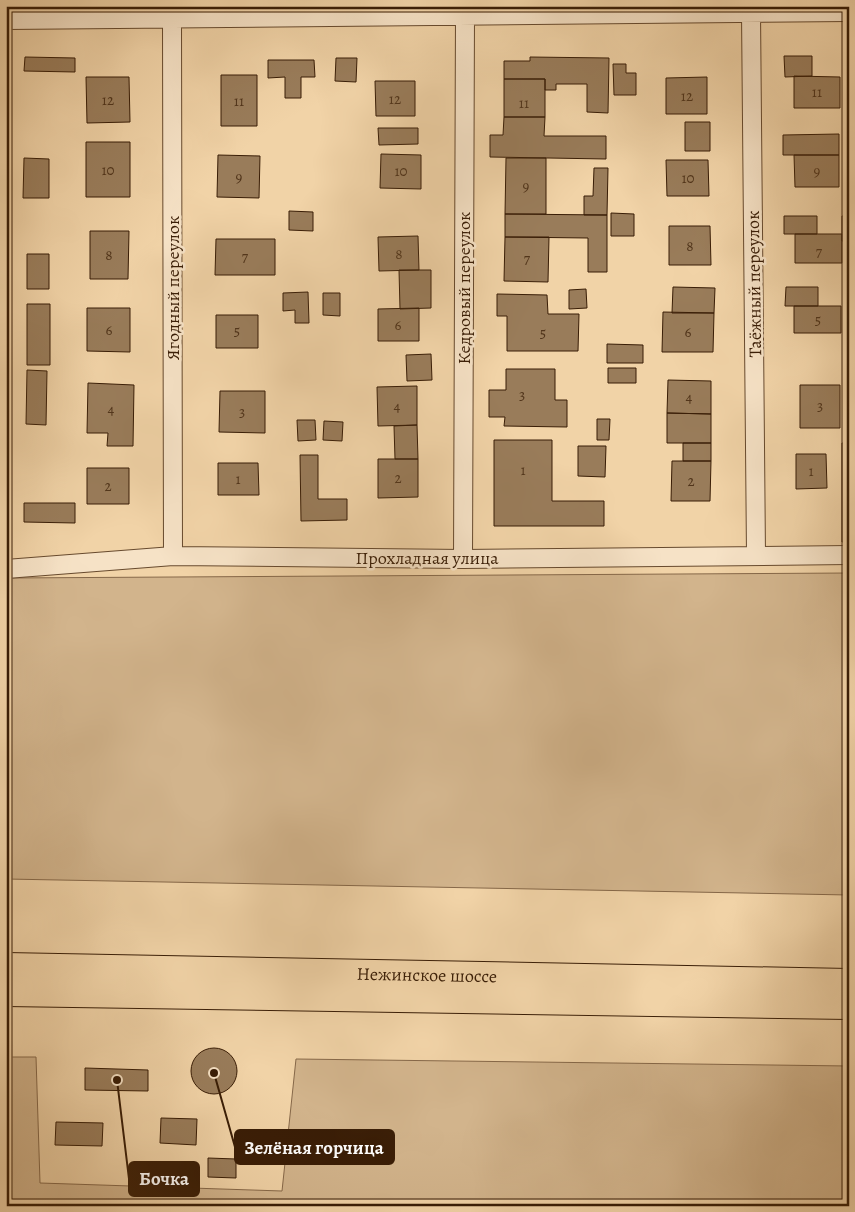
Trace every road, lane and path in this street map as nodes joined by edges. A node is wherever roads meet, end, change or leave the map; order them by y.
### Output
1 (849, 12) edge
2 (751, 13) junction
3 (465, 16) junction
4 (6, 20) edge
5 (172, 20) junction
6 (756, 555) junction
7 (849, 555) edge
8 (173, 556) junction
9 (463, 559) junction
10 (6, 569) edge
11 (6, 967) edge
12 (849, 983) edge
13 (6, 992) edge
14 (849, 1004) edge

1 - 2 street
2 - 3 street
2 - 6 street, Таёжный переулок
3 - 5 street
3 - 9 street, Кедровый переулок
4 - 5 street
5 - 8 street, Ягодный переулок
6 - 7 street, Прохладная улица
6 - 9 street, Прохладная улица
8 - 9 street, Прохладная улица
8 - 10 street, Прохладная улица
11 - 12 main road, Нежинское шоссе
13 - 14 main road, Нежинское шоссе

